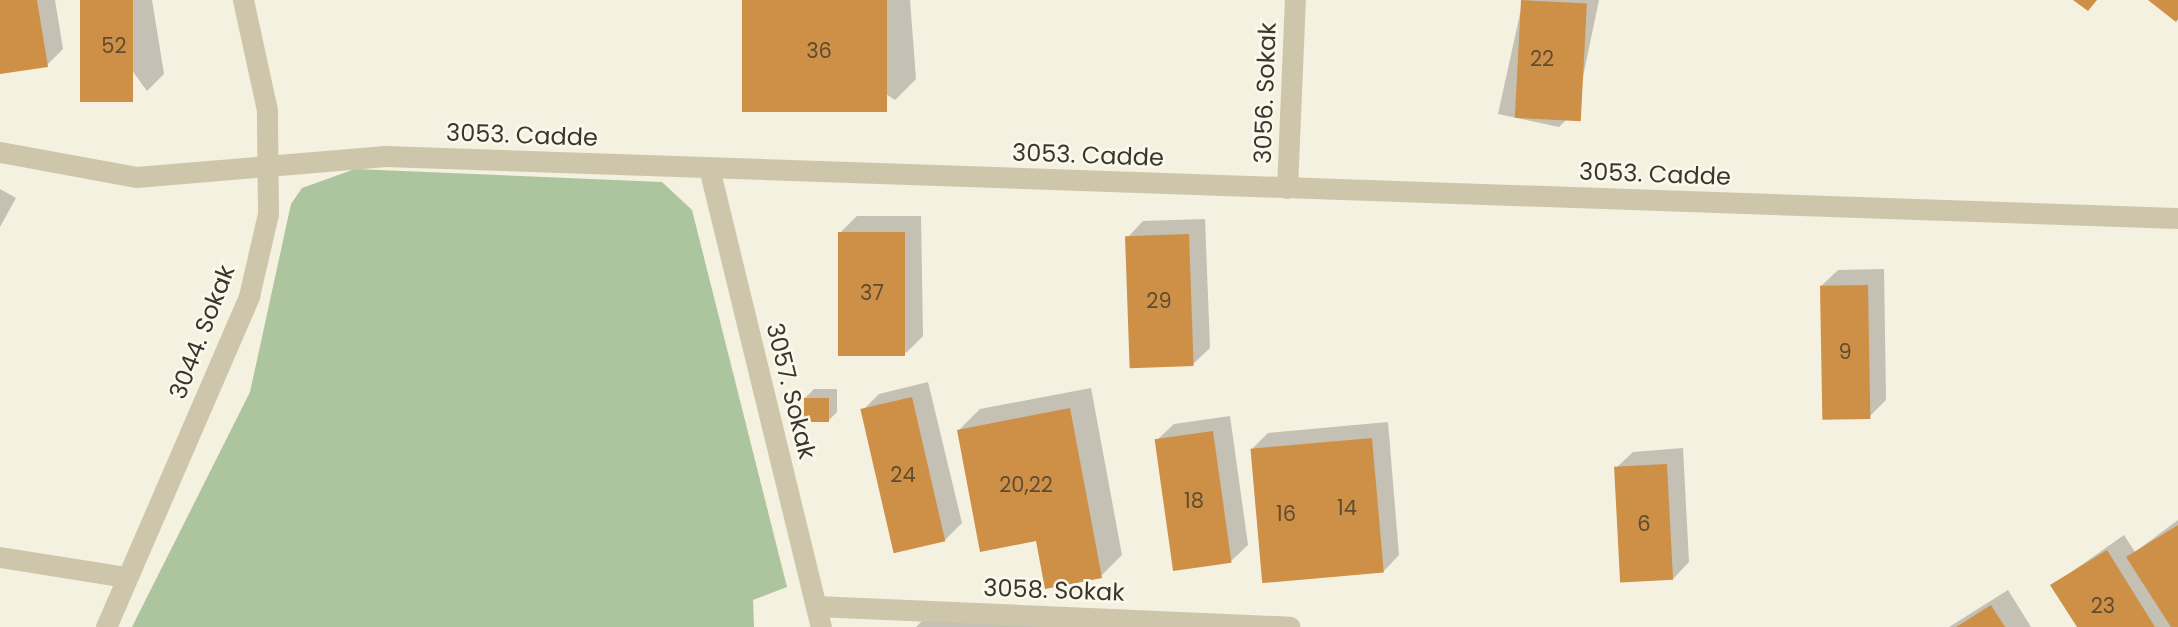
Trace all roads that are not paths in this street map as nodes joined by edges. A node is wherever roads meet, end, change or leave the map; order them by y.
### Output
1 (243, 0) edge
2 (1295, 0) edge
3 (0, 152) edge
4 (270, 166) junction
5 (709, 168) junction
6 (1287, 188) junction
7 (2178, 218) edge
8 (0, 557) edge
9 (126, 577) junction
10 (819, 617) edge
11 (106, 627) edge
12 (1290, 627) edge

1 - 4 street, 3044. Sokak
2 - 6 street, 3056. Sokak
3 - 4 street, 3053. Cadde
4 - 5 street, 3053. Cadde
4 - 9 street, 3044. Sokak
5 - 6 street, 3053. Cadde
5 - 10 street, 3057. Sokak
6 - 7 street, 3053. Cadde
8 - 9 street
9 - 11 street, 3044. Sokak
10 - 12 street, 3058. Sokak

